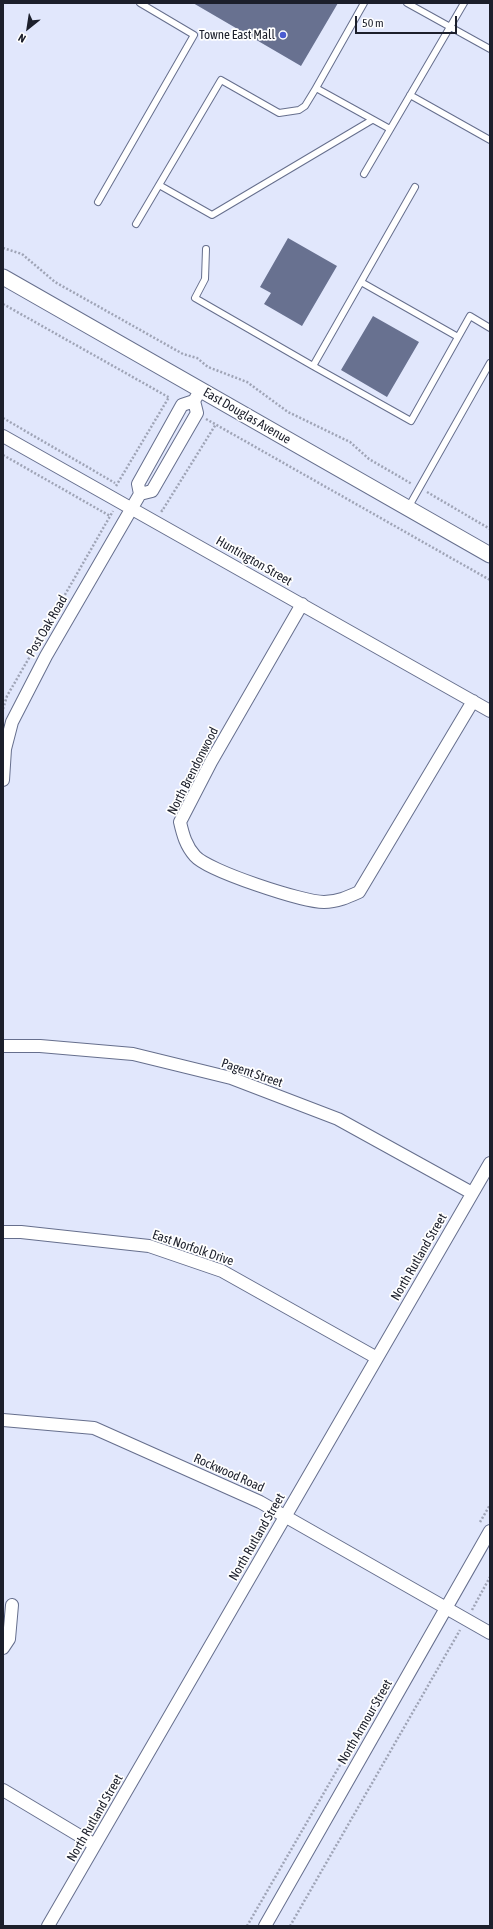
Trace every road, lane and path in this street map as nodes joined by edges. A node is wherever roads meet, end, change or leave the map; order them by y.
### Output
1 (140, 3) edge
2 (364, 3) edge
3 (407, 3) edge
4 (464, 3) edge
5 (450, 27) junction
6 (490, 50) edge
7 (316, 88) junction
8 (410, 95) junction
9 (372, 120) junction
10 (390, 129) junction
11 (490, 140) edge
12 (364, 174) dead end
13 (159, 186) junction
14 (415, 187) dead end
15 (98, 202) dead end
16 (136, 224) dead end
17 (3, 248) edge
18 (206, 250) dead end
19 (3, 277) edge
20 (361, 282) junction
21 (3, 304) edge
22 (490, 328) edge
23 (458, 337) junction
24 (490, 363) edge
25 (313, 366) junction
26 (169, 398) junction
27 (193, 402) junction
28 (3, 418) edge
29 (216, 424) junction
30 (3, 436) edge
31 (3, 455) edge
32 (116, 484) junction
33 (420, 488) junction
34 (139, 496) junction
35 (115, 498) junction
36 (132, 508) junction
37 (408, 508) junction
38 (109, 516) junction
39 (116, 519) dead end
40 (490, 529) edge
41 (490, 555) edge
42 (490, 580) edge
43 (302, 604) junction
44 (39, 641) dead end
45 (35, 648) dead end
46 (473, 701) junction
47 (3, 708) edge
48 (490, 711) edge
49 (3, 780) edge
50 (3, 1046) edge
51 (490, 1163) edge
52 (472, 1193) junction
53 (3, 1232) edge
54 (377, 1358) junction
55 (3, 1420) edge
56 (285, 1516) junction
57 (490, 1532) edge
58 (490, 1577) edge
59 (12, 1605) dead end
60 (446, 1608) junction
61 (466, 1619) junction
62 (490, 1633) edge
63 (3, 1648) edge
64 (383, 1691) dead end
65 (3, 1790) edge
66 (95, 1845) junction
67 (48, 1926) edge
68 (247, 1926) edge
69 (265, 1926) edge
70 (290, 1926) edge

1 - 15 lane
2 - 7 lane
3 - 5 lane
4 - 5 lane
5 - 6 lane
5 - 8 lane
7 - 9 lane
7 - 13 lane
8 - 10 lane
8 - 11 lane
9 - 10 lane
9 - 13 lane
10 - 12 lane
13 - 16 lane
14 - 20 lane
17 - 33 path
18 - 25 lane
19 - 27 street, East Douglas Avenue
20 - 23 lane
20 - 25 lane
21 - 26 path
22 - 23 lane
23 - 25 lane
24 - 33 lane
26 - 27 path
26 - 32 path
27 - 29 path
27 - 34 street, Post Oak Road
27 - 34 street
27 - 37 street, East Douglas Avenue
28 - 32 path
29 - 34 path
29 - 42 path
30 - 35 street, Huntington Street
31 - 38 path
32 - 34 path
32 - 35 path
33 - 37 lane
33 - 40 path
34 - 36 street, Post Oak Road
35 - 36 street, Huntington Street
35 - 38 path
36 - 43 street, Huntington Street
36 - 49 street, Post Oak Road
37 - 41 street, East Douglas Avenue
38 - 39 path
38 - 44 path
43 - 46 street, Huntington Street
43 - 46 street, North Brendonwood
45 - 47 path
46 - 48 street, Huntington Street
50 - 52 street, Pagent Street
51 - 52 street, North Rutland Street
52 - 54 street, North Rutland Street
53 - 54 street, East Norfolk Drive
54 - 56 street, North Rutland Street
55 - 56 street, Rockwood Road
56 - 60 street, Rockwood Road
56 - 66 street, North Rutland Street
57 - 60 street, North Armour Street
58 - 61 path
59 - 63 street
60 - 61 street, Rockwood Road
60 - 69 street, North Armour Street
61 - 62 street, Rockwood Road
61 - 70 path
64 - 68 path
65 - 66 street
66 - 67 street, North Rutland Street

